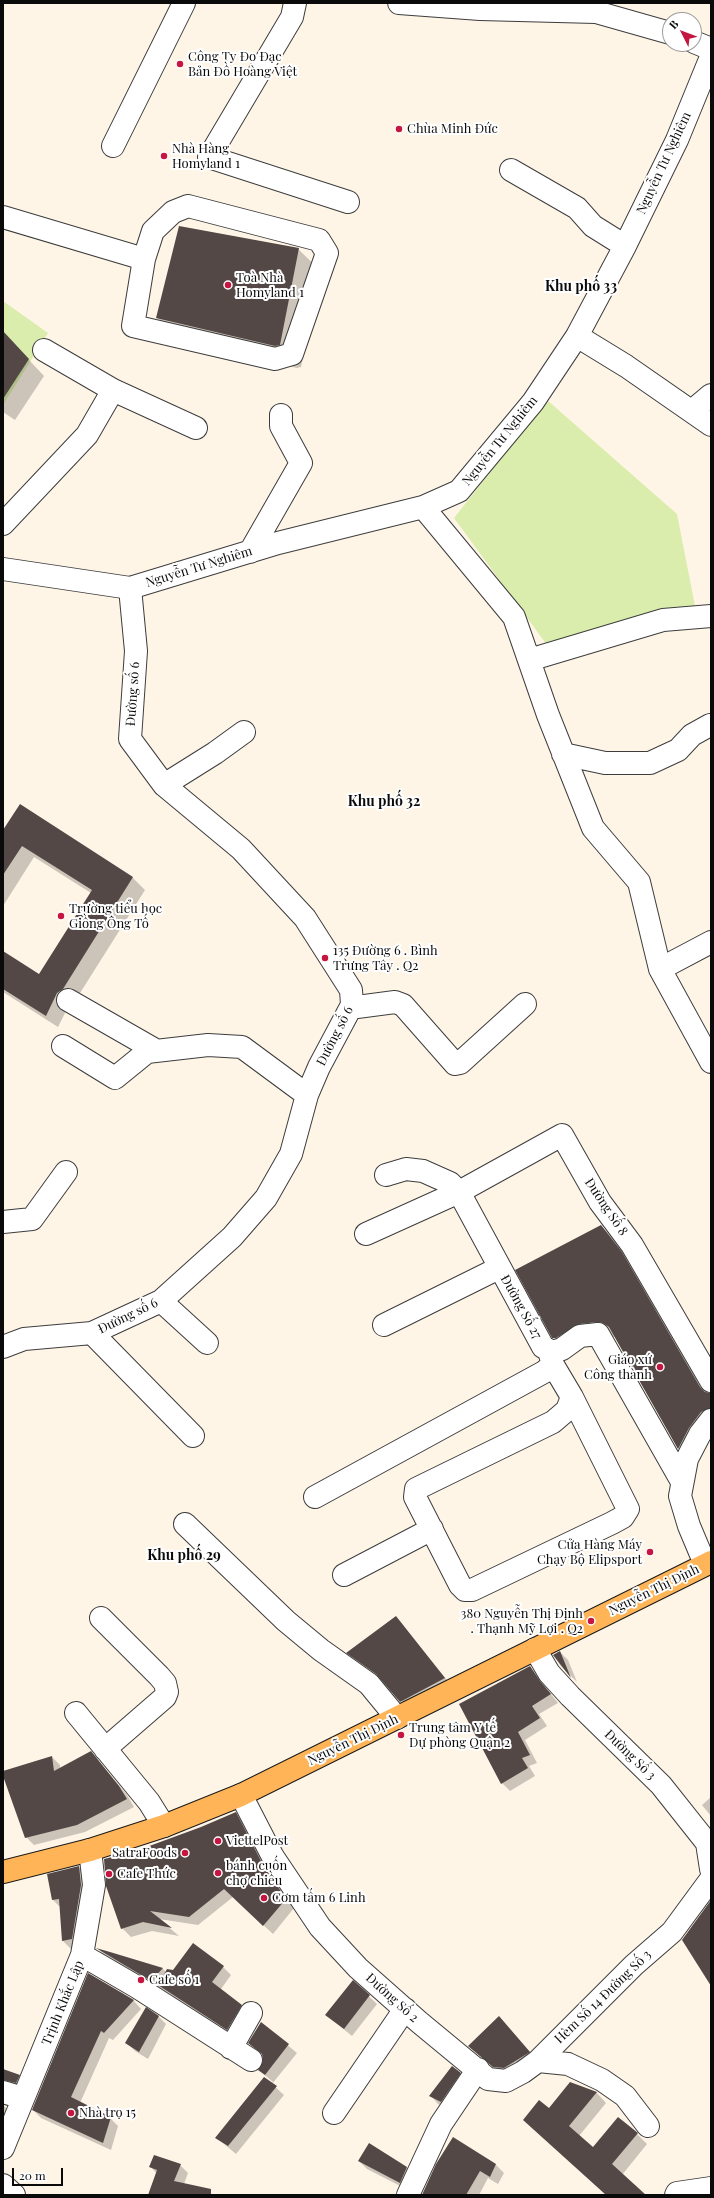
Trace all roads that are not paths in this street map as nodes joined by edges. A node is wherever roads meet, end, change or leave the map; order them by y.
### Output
1 (184, 3) edge
2 (296, 3) edge
3 (399, 3) edge
4 (432, 4) edge
5 (615, 10) edge
6 (662, 30) edge
7 (711, 57) edge
8 (113, 146) dead end
9 (511, 170) dead end
10 (348, 202) dead end
11 (3, 216) edge
12 (624, 246) junction
13 (144, 259) junction
14 (577, 336) junction
15 (44, 350) dead end
16 (113, 390) junction
17 (711, 395) edge
18 (692, 410) junction
19 (281, 415) dead end
20 (711, 425) edge
21 (196, 428) dead end
22 (423, 507) junction
23 (3, 524) edge
24 (250, 552) junction
25 (3, 569) edge
26 (130, 588) junction
27 (711, 616) edge
28 (529, 660) junction
29 (710, 725) edge
30 (244, 732) dead end
31 (564, 754) junction
32 (164, 784) junction
33 (711, 942) edge
34 (660, 969) junction
35 (68, 1000) dead end
36 (525, 1004) dead end
37 (352, 1005) junction
38 (63, 1046) dead end
39 (157, 1051) junction
40 (711, 1062) edge
41 (307, 1095) junction
42 (66, 1172) dead end
43 (386, 1175) dead end
44 (459, 1192) junction
45 (3, 1222) edge
46 (366, 1234) dead end
47 (499, 1268) junction
48 (161, 1300) junction
49 (384, 1325) dead end
50 (92, 1333) junction
51 (207, 1343) dead end
52 (3, 1347) edge
53 (551, 1357) junction
54 (711, 1381) edge
55 (572, 1397) junction
56 (711, 1420) edge
57 (193, 1436) dead end
58 (681, 1480) junction
59 (315, 1497) dead end
60 (185, 1524) dead end
61 (432, 1529) junction
62 (708, 1563) edge
63 (344, 1574) dead end
64 (101, 1618) dead end
65 (535, 1649) junction
66 (76, 1713) dead end
67 (397, 1718) junction
68 (105, 1749) junction
69 (241, 1795) junction
70 (164, 1826) junction
71 (90, 1850) junction
72 (711, 1869) edge
73 (3, 1872) edge
74 (711, 1879) edge
75 (82, 1955) junction
76 (405, 2009) junction
77 (251, 2013) dead end
78 (231, 2048) junction
79 (251, 2060) dead end
80 (538, 2061) junction
81 (478, 2069) junction
82 (13, 2095) edge
83 (334, 2113) dead end
84 (648, 2126) dead end
85 (3, 2148) edge
86 (711, 2188) edge
87 (408, 2195) edge
88 (676, 2195) edge

1 - 8 street
2 - 10 street
3 - 4 street
4 - 5 street
5 - 6 street
7 - 12 street, Nguyễn Tư Nghiêm
9 - 12 street
11 - 13 street
12 - 14 street, Nguyễn Tư Nghiêm
13 - 13 street
14 - 18 street
14 - 22 street, Nguyễn Tư Nghiêm
15 - 16 street
16 - 21 street
16 - 23 street
17 - 18 street
18 - 20 street
19 - 24 street
22 - 24 street, Nguyễn Tư Nghiêm
22 - 28 street
24 - 26 street, Nguyễn Tư Nghiêm
25 - 26 street, Nguyễn Tư Nghiêm
26 - 32 street, Đường số 6
27 - 28 street
28 - 31 street
29 - 31 street
30 - 32 street
31 - 34 street
32 - 37 street, Đường số 6
33 - 34 street
34 - 40 street
35 - 39 street
36 - 37 street
37 - 41 street, Đường số 6
38 - 39 street
39 - 41 street
41 - 48 street, Đường số 6
42 - 45 street
43 - 44 street
44 - 46 street
44 - 47 street, Đường Số 27
44 - 54 street, Đường Số 8
47 - 49 street
47 - 53 street, Đường Số 27
48 - 50 street, Đường số 6
48 - 51 street
50 - 52 street, Đường số 6
50 - 57 street
53 - 55 street
53 - 58 street, Đường Số 27
53 - 59 street
55 - 61 street
55 - 61 street
56 - 58 street
58 - 62 street
60 - 67 street
61 - 63 street
62 - 65 main road, Nguyễn Thị Định
64 - 68 street
65 - 67 main road, Nguyễn Thị Định
65 - 72 street, Đường Số 3
66 - 68 street
67 - 69 main road, Nguyễn Thị Định
68 - 70 street
69 - 70 main road, Nguyễn Thị Định
69 - 76 street, Đường Số 2
70 - 71 main road, Nguyễn Thị Định
71 - 73 main road, Nguyễn Thị Định
71 - 75 street, Trịnh Khắc Lập
74 - 80 street, Hèm Số 14 Đường Số 3
75 - 78 street
75 - 82 street, Trịnh Khắc Lập
76 - 81 street, Đường Số 2
76 - 83 street
77 - 78 street
78 - 79 street
80 - 81 street, Hèm Số 14 Đường Số 3
80 - 84 street
81 - 87 street
82 - 85 street, Trịnh Khắc Lập
86 - 88 street

